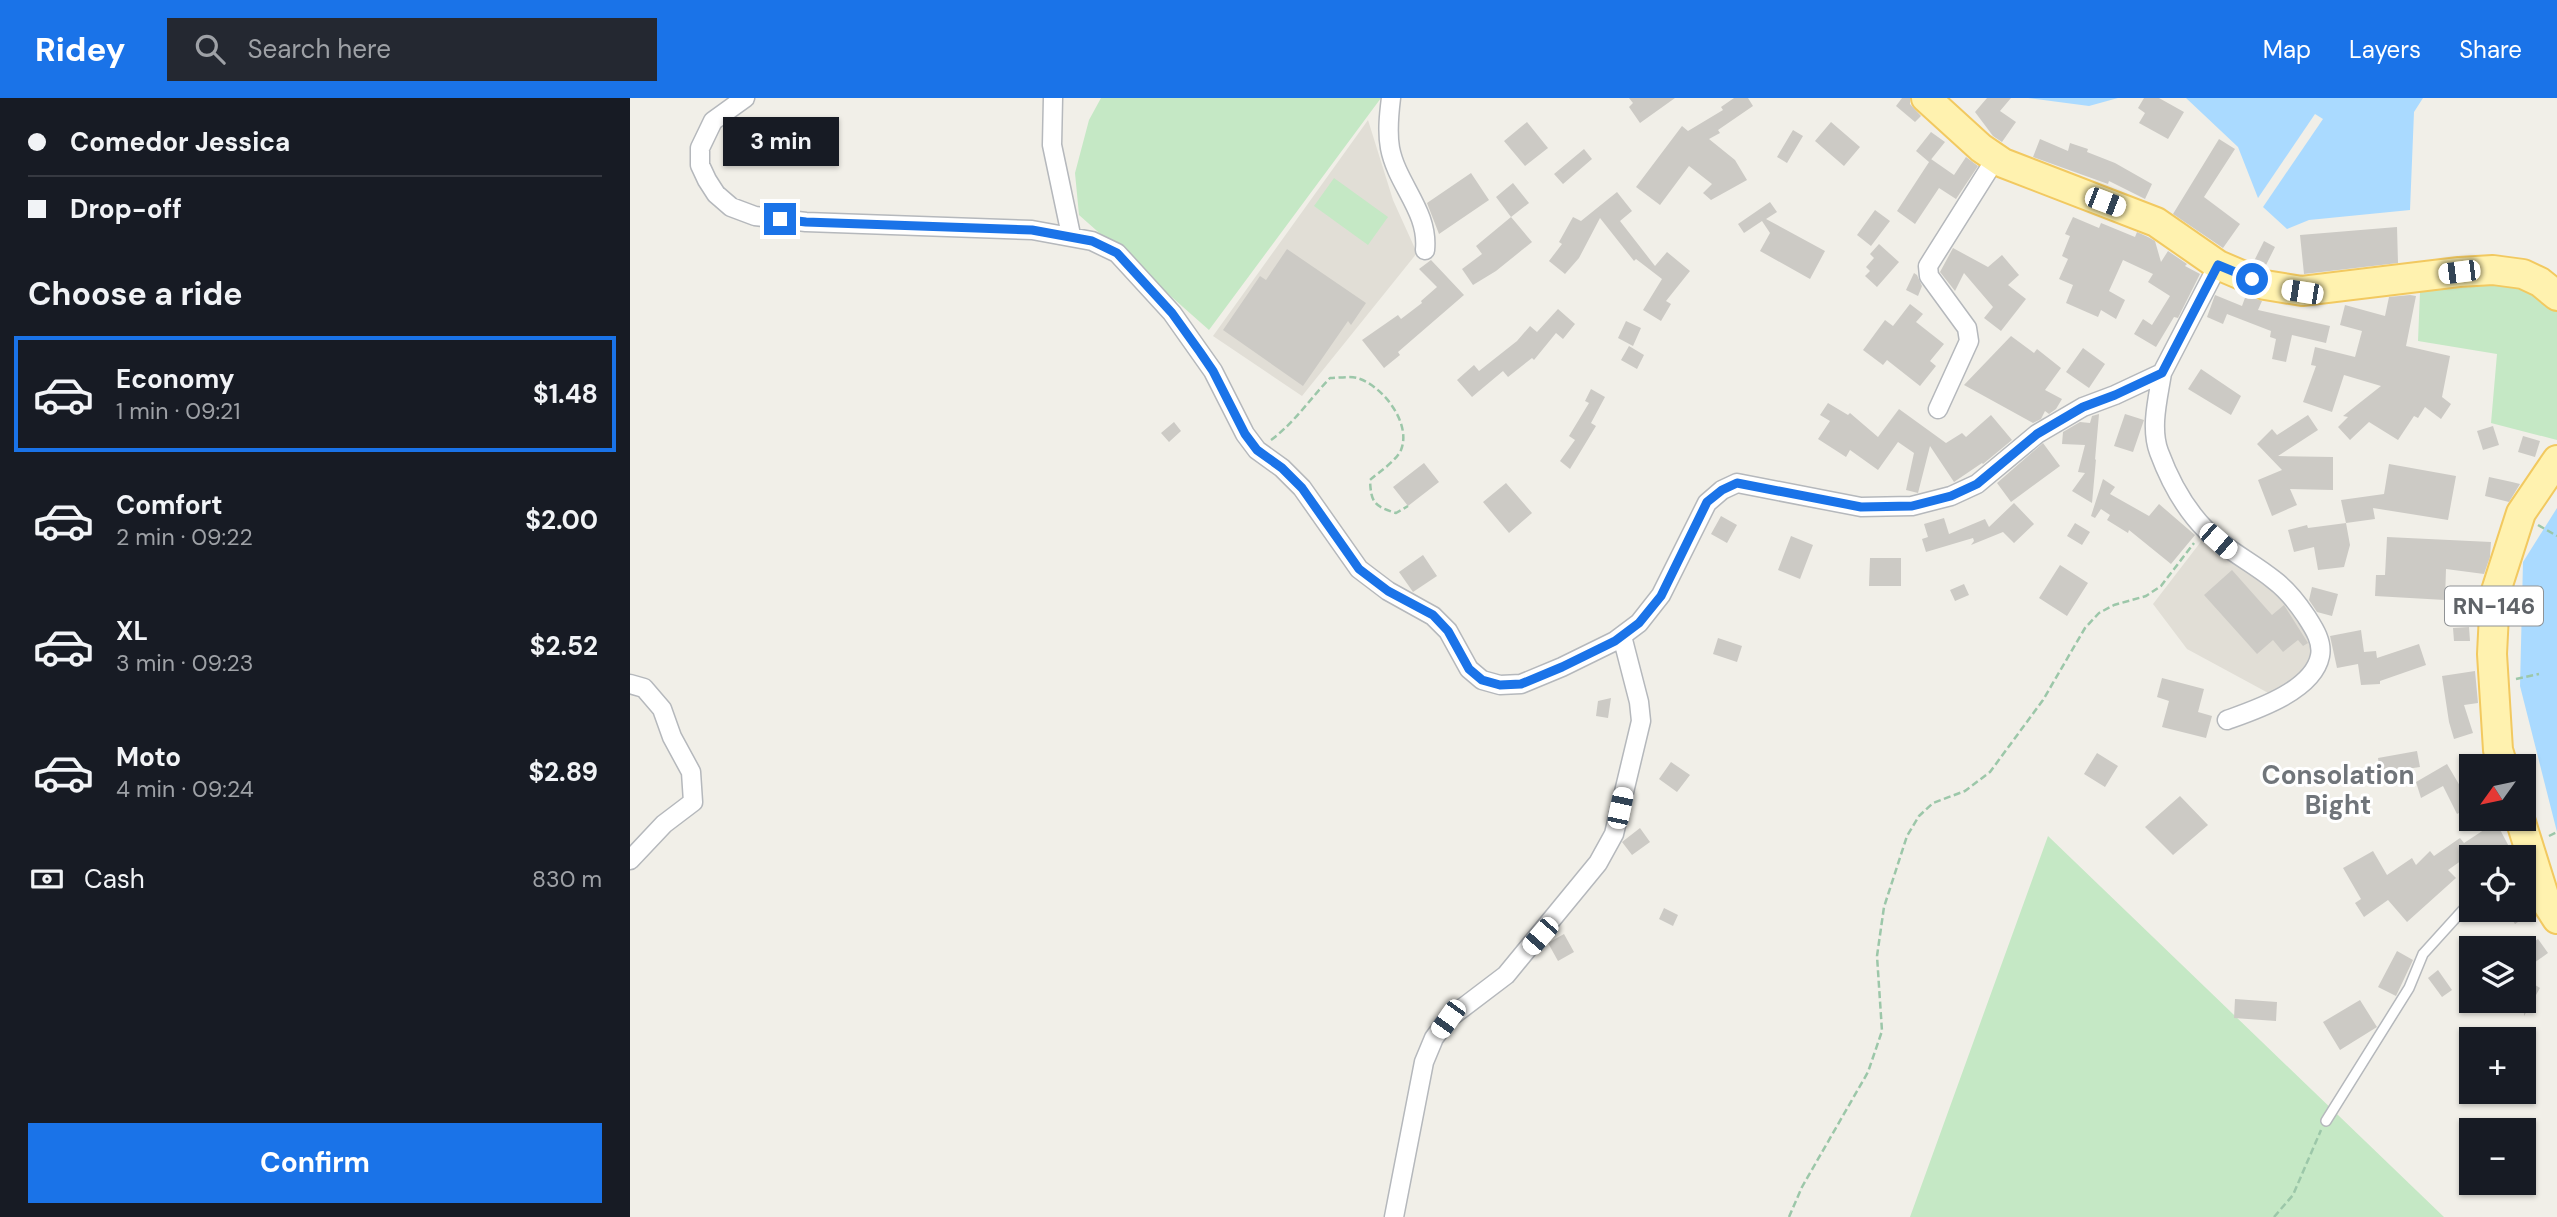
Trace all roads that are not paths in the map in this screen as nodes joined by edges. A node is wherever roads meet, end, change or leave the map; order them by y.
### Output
1 (744, 98) edge
2 (1054, 98) edge
3 (1391, 98) edge
4 (1926, 98) edge
5 (1996, 158) junction
6 (1070, 236) junction
7 (1425, 250) dead end
8 (2218, 265) junction
9 (2557, 296) edge
10 (2162, 373) junction
11 (1938, 409) dead end
12 (2557, 460) edge
13 (1622, 636) junction
14 (630, 684) edge
15 (2227, 720) dead end
16 (2499, 754) edge
17 (630, 860) edge
18 (2536, 880) edge
19 (2459, 914) edge
20 (2557, 919) edge
21 (2326, 1121) road end
22 (1394, 1217) edge

1 - 6 street
2 - 6 street
3 - 7 street
4 - 5 main road
5 - 8 main road
5 - 11 street
6 - 13 street
8 - 9 main road
8 - 10 street
10 - 13 street
10 - 15 street
12 - 16 main road, RN-146
13 - 22 street
14 - 17 street
18 - 20 main road
19 - 21 lane

